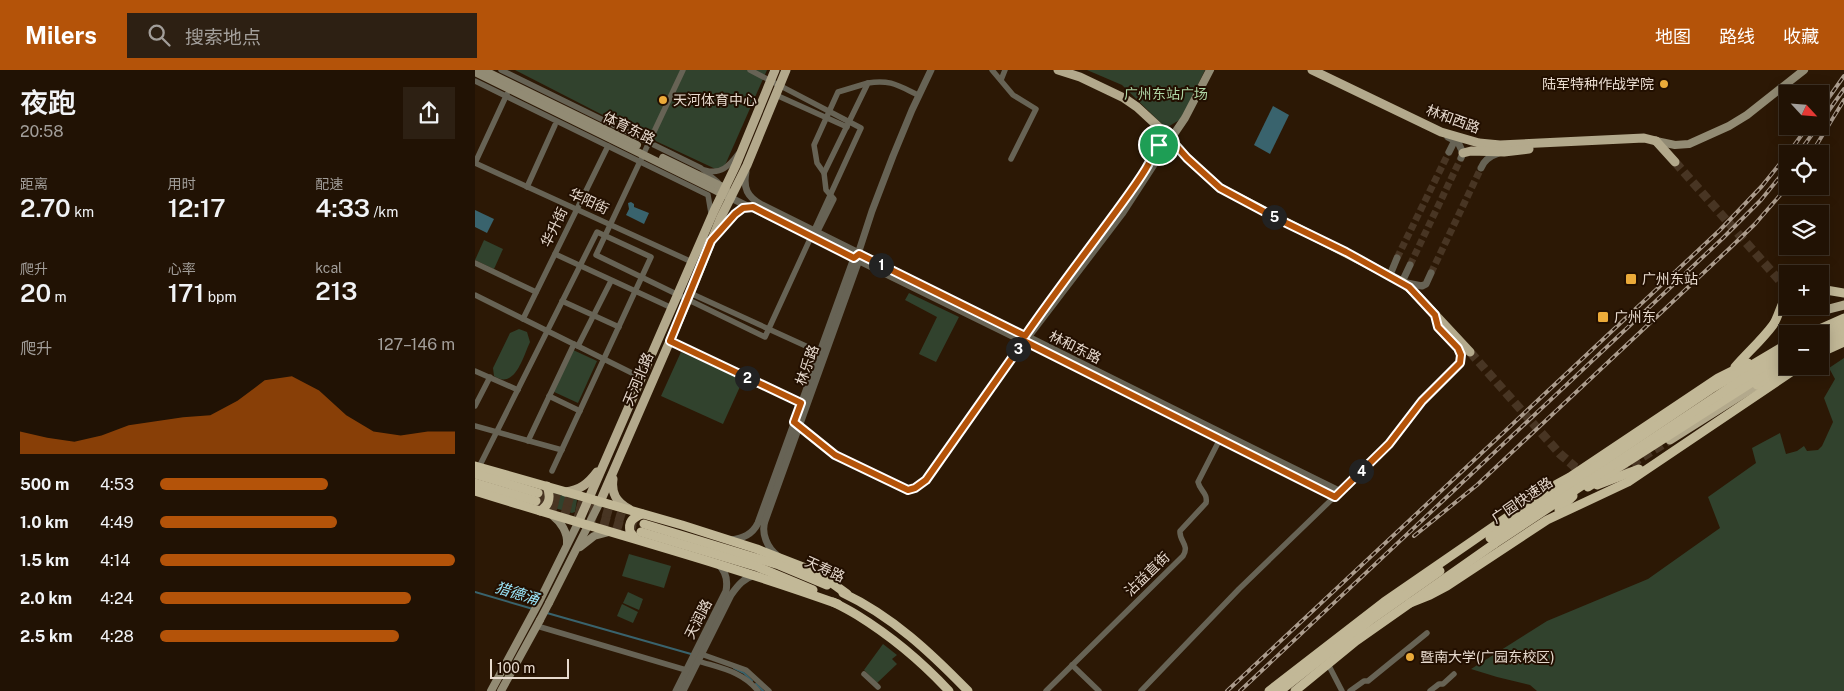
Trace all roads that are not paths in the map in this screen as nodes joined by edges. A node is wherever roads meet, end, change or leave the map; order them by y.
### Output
1 (483, 70) edge
2 (501, 70) edge
3 (683, 70) edge
4 (750, 70) edge
5 (775, 70) edge
6 (786, 70) edge
7 (931, 70) edge
8 (992, 70) edge
9 (1005, 70) edge
10 (1058, 70) edge
11 (1210, 70) edge
12 (1312, 70) edge
13 (1804, 70) edge
14 (475, 72) edge
15 (1001, 80) junction
16 (475, 81) edge
17 (868, 83) junction
18 (508, 93) junction
19 (776, 95) junction
20 (918, 95) junction
21 (826, 117) junction
22 (555, 125) dead end
23 (847, 127) junction
24 (609, 131) junction
25 (1163, 131) junction
26 (1441, 132) junction
27 (1170, 140) junction
28 (1455, 140) junction
29 (1656, 141) junction
30 (1471, 142) junction
31 (745, 143) junction
32 (608, 146) junction
33 (1449, 152) tunnel mouth
34 (1483, 152) junction
35 (1504, 152) junction
36 (1462, 155) joint
37 (1011, 159) dead end
38 (1675, 162) tunnel mouth
39 (475, 163) edge
40 (747, 165) junction
41 (701, 168) junction
42 (824, 173) junction
43 (702, 183) junction
44 (527, 187) junction
45 (726, 193) junction
46 (708, 194) junction
47 (753, 207) junction
48 (577, 210) junction
49 (709, 221) junction
50 (817, 233) junction
51 (630, 234) junction
52 (707, 240) junction
53 (627, 246) junction
54 (555, 254) junction
55 (857, 257) junction
56 (1397, 258) tunnel mouth
57 (692, 262) junction
58 (475, 263) edge
59 (1410, 265) tunnel mouth
60 (580, 266) junction
61 (1431, 273) tunnel mouth
62 (1389, 275) junction
63 (611, 281) junction
64 (1402, 282) junction
65 (1829, 290) edge
66 (536, 292) junction
67 (635, 292) junction
68 (690, 293) junction
69 (1844, 293) edge
70 (475, 295) edge
71 (562, 301) junction
72 (1844, 305) edge
73 (672, 308) junction
74 (1829, 309) edge
75 (1779, 312) edge
76 (1435, 315) junction
77 (593, 316) junction
78 (1844, 318) edge
79 (523, 319) junction
80 (1844, 322) edge
81 (1828, 325) edge
82 (1844, 326) edge
83 (619, 327) junction
84 (1829, 327) edge
85 (547, 331) junction
86 (1829, 333) edge
87 (1844, 334) edge
88 (1026, 339) junction
89 (670, 341) junction
90 (1844, 342) edge
91 (576, 345) junction
92 (1829, 345) edge
93 (1779, 347) edge
94 (1779, 348) edge
95 (1829, 348) edge
96 (819, 352) junction
97 (1470, 352) tunnel mouth
98 (1779, 358) edge
99 (604, 359) junction
100 (1779, 365) edge
101 (475, 370) edge
102 (1779, 371) edge
103 (1730, 372) junction
104 (1786, 375) edge
105 (490, 377) junction
106 (642, 378) junction
107 (1757, 385) joint
108 (518, 390) junction
109 (549, 396) junction
110 (801, 403) junction
111 (475, 406) edge
112 (580, 411) junction
113 (796, 424) junction
114 (475, 426) edge
115 (497, 432) junction
116 (1221, 436) junction
117 (1670, 440) tunnel mouth
118 (528, 441) junction
119 (562, 450) junction
120 (607, 457) junction
121 (617, 464) junction
122 (1652, 464) junction
123 (476, 469) edge
124 (553, 471) dead end
125 (1569, 477) junction
126 (475, 483) edge
127 (547, 486) junction
128 (1588, 487) junction
129 (1548, 489) junction
130 (475, 491) edge
131 (565, 492) junction
132 (1338, 494) junction
133 (589, 499) junction
134 (600, 502) junction
135 (540, 511) junction
136 (551, 514) junction
137 (642, 514) junction
138 (1547, 520) junction
139 (579, 521) junction
140 (590, 524) junction
141 (640, 531) junction
142 (613, 532) junction
143 (728, 540) junction
144 (1492, 541) junction
145 (566, 548) junction
146 (577, 550) junction
147 (788, 560) junction
148 (712, 561) junction
149 (756, 575) junction
150 (847, 594) junction
151 (1410, 602) junction
152 (837, 604) junction
153 (1371, 612) junction
154 (539, 623) junction
155 (1427, 633) dead end
156 (697, 657) junction
157 (1314, 664) junction
158 (1328, 664) junction
159 (1072, 665) junction
160 (686, 670) junction
161 (864, 674) dead end
162 (1454, 674) dead end
163 (957, 680) junction
164 (877, 687) dead end
165 (948, 690) edge
166 (1297, 690) edge
167 (491, 691) edge
168 (501, 691) edge
169 (676, 691) edge
170 (683, 691) edge
171 (758, 691) edge
172 (769, 691) edge
173 (968, 691) edge
174 (1046, 691) edge
175 (1099, 691) edge
176 (1141, 691) edge
177 (1269, 691) edge
178 (1280, 691) edge
179 (1342, 691) edge
180 (1349, 691) edge
181 (1430, 691) edge

1 - 24 main road, 体育东路
2 - 24 street
3 - 4 street
5 - 31 main road, 天河北路
6 - 19 main road, 天河北路
7 - 20 street, 林乐路
8 - 15 street
9 - 15 street
10 - 25 main road
11 - 27 main road
12 - 26 main road, 林和西路
13 - 29 main road, 林和西路
14 - 18 main road, 体育东路
14 - 24 main road, 体育东路
15 - 37 street
16 - 18 street
17 - 20 street
17 - 21 street
17 - 23 street
18 - 24 main road, 体育东路
18 - 32 street
18 - 39 street
19 - 21 street
19 - 40 main road, 天河北路
20 - 55 street, 林乐路
21 - 23 street
21 - 42 street
22 - 44 street
23 - 42 street
24 - 41 street
24 - 43 main road, 体育东路
24 - 45 main road, 体育东路
25 - 27 main road
25 - 88 street
26 - 28 street
26 - 30 main road, 林和西路
27 - 62 main road
27 - 88 street
28 - 33 street
28 - 36 street
29 - 30 main road, 林和西路
29 - 35 main road, 林和西路
29 - 38 main road
30 - 34 street
31 - 41 street
31 - 45 main road, 天河北路
32 - 46 street
32 - 48 street, 华升街
34 - 35 main road, 林和西路
34 - 35 street
34 - 36 main road, 林和西路
39 - 44 street, 华阳街
40 - 45 main road, 天河北路
40 - 50 street, 林和东路
41 - 45 street
42 - 50 street
43 - 45 main road, 体育东路
43 - 46 street
44 - 48 street, 华阳街
45 - 47 street, 林和东路
45 - 49 main road, 天河北路
45 - 52 main road, 天河北路
46 - 49 street
47 - 52 street
47 - 55 street, 林和东路
48 - 51 street, 华阳街
48 - 54 street, 华升街
49 - 52 main road, 天河北路
50 - 55 street, 林和东路
51 - 53 street
51 - 57 street, 华阳街
52 - 57 main road, 天河北路
52 - 68 main road, 天河北路
53 - 60 street
53 - 67 street
54 - 60 street
54 - 66 street, 华升街
55 - 88 street, 林和东路
55 - 96 street, 林乐路
55 - 113 street, 林乐路
56 - 62 street
57 - 73 main road, 天河北路
58 - 66 street
59 - 64 street
60 - 63 street
60 - 71 street
61 - 64 street
62 - 64 main road
63 - 67 street
63 - 77 street
64 - 76 main road
65 - 69 highway
66 - 79 street, 华升街
67 - 73 street
67 - 83 street
68 - 89 main road, 天河北路
68 - 96 street
70 - 79 street
71 - 77 street
71 - 85 street
72 - 74 main road
73 - 106 main road, 天河北路
75 - 103 highway
76 - 97 main road
76 - 132 street
77 - 83 street
77 - 91 street
78 - 81 highway, bridge
79 - 85 street
80 - 84 highway
82 - 86 highway
83 - 99 street
85 - 91 street
85 - 108 street
87 - 92 highway
88 - 113 street
88 - 116 street, 林和东路
89 - 110 street
89 - 121 main road, 天河北路
90 - 95 highway
91 - 99 street
91 - 109 street
93 - 103 highway
94 - 144 highway, 广园快速路, bridge
96 - 110 street, 林乐路
98 - 144 highway, 广园快速路, bridge
99 - 106 street
99 - 112 street
100 - 128 highway
101 - 105 street
102 - 107 highway
103 - 125 highway
104 - 122 highway
105 - 108 street
105 - 111 street
106 - 120 main road, 天河北路
107 - 117 main road
108 - 115 street
109 - 112 street
109 - 118 street
110 - 113 street, 林乐路
112 - 119 street
113 - 143 street, 林乐路
113 - 147 street, 林乐路
114 - 115 street
115 - 118 street
115 - 123 street
116 - 132 street, 林和东路
116 - 159 street, 沾益直街
118 - 119 street
119 - 124 street
120 - 131 main road
120 - 133 main road, 天河北路
121 - 134 main road, 天河北路
121 - 137 main road
122 - 128 highway
122 - 138 highway
123 - 126 highway
123 - 127 highway
125 - 128 highway
125 - 129 highway
127 - 131 highway
127 - 135 highway
129 - 138 highway
129 - 153 highway
130 - 135 highway
131 - 133 highway
132 - 176 street
133 - 134 highway
133 - 139 main road, 天河北路
134 - 137 highway
134 - 140 main road, 天河北路
135 - 136 highway
136 - 139 highway
136 - 145 main road
137 - 141 highway
137 - 143 highway
138 - 151 highway
139 - 140 highway
139 - 145 main road, 天河北路
140 - 142 highway
140 - 146 main road, 天河北路
141 - 142 highway
141 - 148 highway
141 - 150 highway, 天寿路
141 - 152 highway, 天寿路
142 - 146 main road
143 - 147 highway
144 - 151 highway, 广园快速路
144 - 157 highway, 广园快速路
145 - 167 main road, 天河北路
146 - 154 main road, 天河北路, bridge
147 - 150 highway
148 - 149 highway
148 - 156 street, 天润路
149 - 152 highway
149 - 156 street, 天润路
150 - 163 highway, 天寿路
151 - 158 highway, 广园快速路
152 - 165 highway, 天寿路
153 - 157 highway
153 - 177 highway
154 - 160 street
154 - 168 main road, 天河北路
155 - 180 street
156 - 160 street, 天润路
156 - 170 street, 天润路
156 - 171 street
156 - 172 street
157 - 178 highway, 广园快速路
158 - 166 highway, 广园快速路
158 - 179 street
159 - 174 street, 沾益直街
159 - 175 street
160 - 169 street, 天润路
161 - 164 street
162 - 181 street
163 - 165 highway
163 - 173 highway, 天寿路

